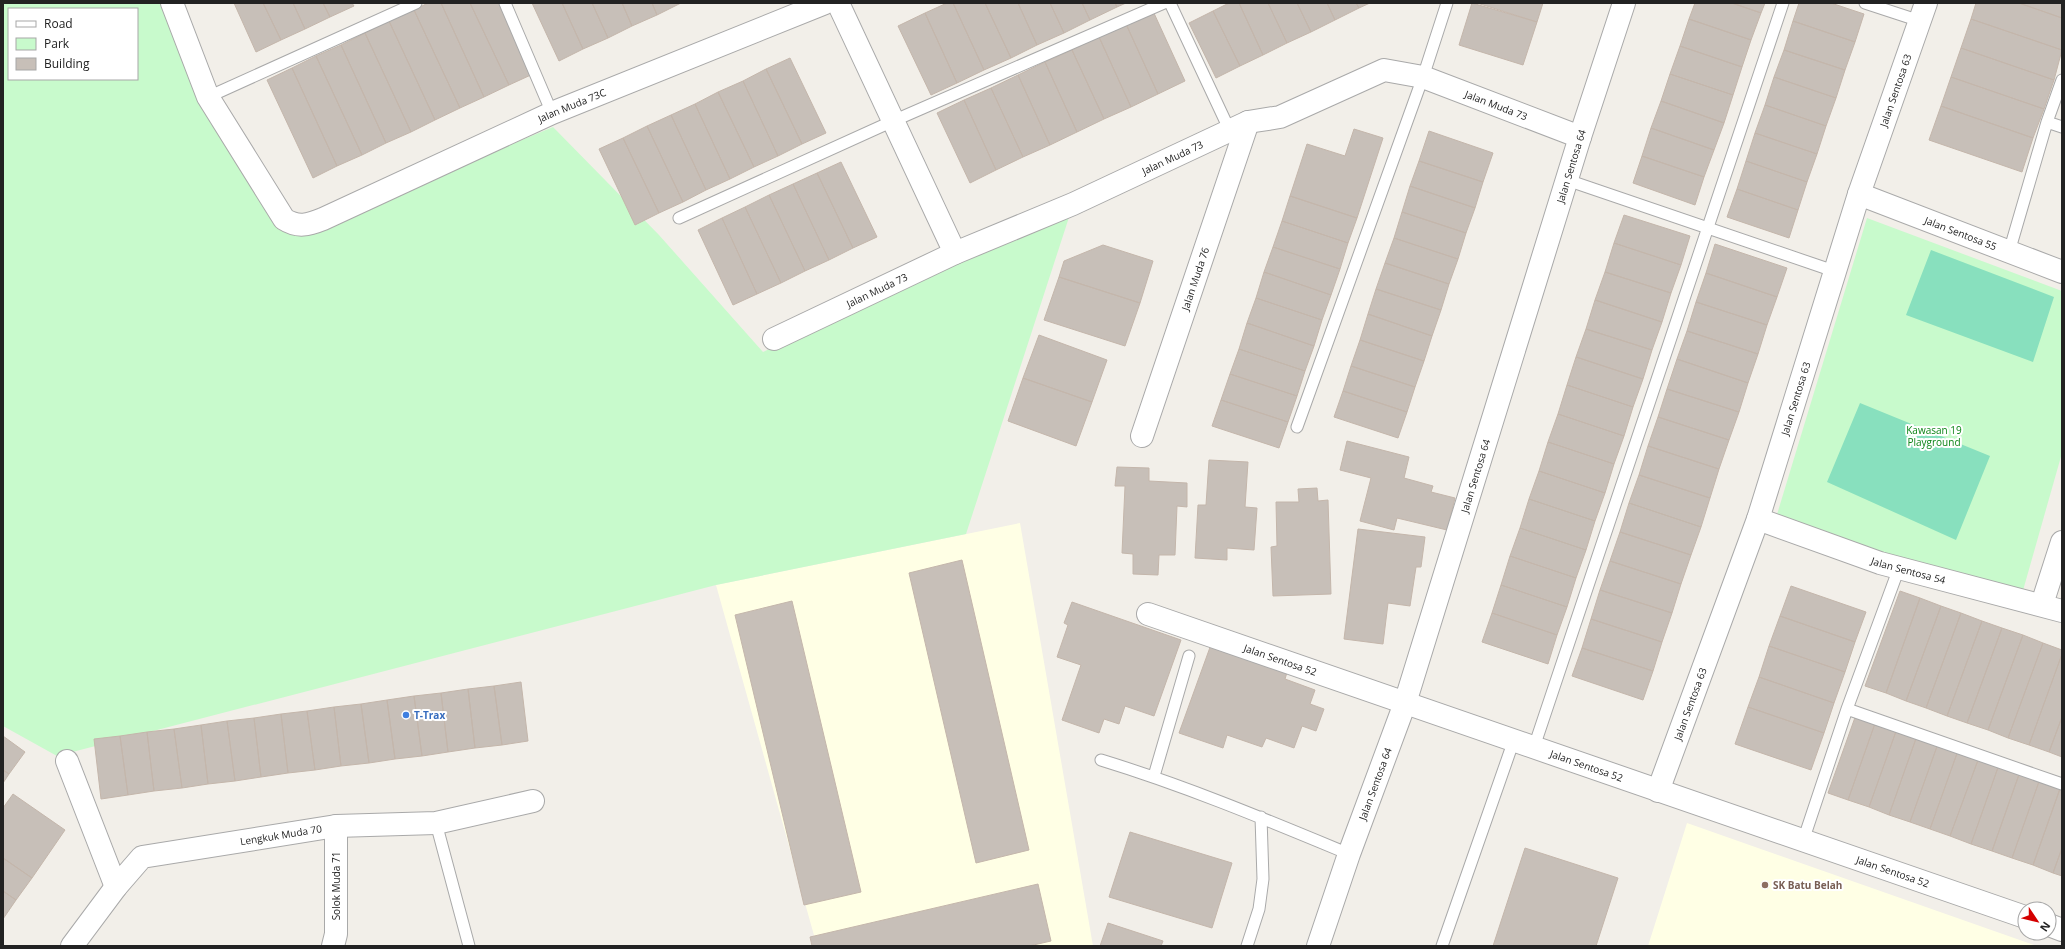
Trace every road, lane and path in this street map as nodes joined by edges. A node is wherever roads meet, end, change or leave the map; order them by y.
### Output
1 (172, 3) edge
2 (416, 3) edge
3 (505, 3) edge
4 (825, 3) edge
5 (838, 3) edge
6 (1164, 3) edge
7 (1170, 3) edge
8 (1447, 3) edge
9 (1624, 3) edge
10 (1783, 3) edge
11 (1865, 3) edge
12 (1923, 12) edge
13 (1423, 77) junction
14 (2062, 80) edge
15 (208, 97) junction
16 (552, 113) junction
17 (893, 121) junction
18 (2047, 122) junction
19 (1239, 126) junction
20 (2062, 128) edge
21 (1580, 137) junction
22 (1567, 180) junction
23 (1859, 194) junction
24 (679, 218) dead end
25 (1708, 228) junction
26 (2009, 252) junction
27 (955, 253) junction
28 (1834, 271) junction
29 (2062, 272) edge
30 (774, 339) dead end
31 (1297, 427) dead end
32 (1142, 436) dead end
33 (1758, 519) junction
34 (2062, 542) edge
35 (1899, 568) junction
36 (2052, 607) edge
37 (1148, 614) dead end
38 (1189, 656) dead end
39 (1405, 703) junction
40 (1848, 709) junction
41 (1514, 740) junction
42 (1534, 747) junction
43 (1101, 760) dead end
44 (67, 761) dead end
45 (1154, 776) junction
46 (2062, 784) edge
47 (1658, 791) junction
48 (533, 801) dead end
49 (1261, 817) junction
50 (436, 823) junction
51 (336, 826) junction
52 (1803, 840) junction
53 (1349, 854) junction
54 (116, 887) junction
55 (2017, 914) edge
56 (72, 946) edge
57 (333, 946) edge
58 (468, 946) edge
59 (1247, 946) edge
60 (1318, 946) edge
61 (1442, 946) edge

1 - 15 street, Jalan Muda 73C
2 - 15 lane
3 - 16 lane
4 - 16 street, Jalan Muda 73C
5 - 17 street
6 - 17 lane
7 - 19 lane
8 - 13 lane
9 - 21 street, Jalan Sentosa 64
10 - 25 lane
11 - 12 lane
12 - 23 street, Jalan Sentosa 63
13 - 19 street, Jalan Muda 73
13 - 21 street, Jalan Muda 73
13 - 31 lane
14 - 18 lane
15 - 16 street, Jalan Muda 73C
17 - 24 lane
17 - 27 street
18 - 20 lane
18 - 26 lane
19 - 27 street, Jalan Muda 73
19 - 32 street, Jalan Muda 76
21 - 22 street, Jalan Sentosa 64
22 - 25 lane
22 - 39 street, Jalan Sentosa 64
23 - 26 street, Jalan Sentosa 55
23 - 28 street, Jalan Sentosa 63
25 - 28 lane
25 - 42 lane
26 - 29 street, Jalan Sentosa 55
27 - 30 street, Jalan Muda 73
28 - 33 street, Jalan Sentosa 63
33 - 35 street, Jalan Sentosa 54
33 - 47 street, Jalan Sentosa 63
34 - 36 street
35 - 36 street, Jalan Sentosa 54
35 - 40 lane
37 - 39 street, Jalan Sentosa 52
38 - 45 lane
39 - 41 street, Jalan Sentosa 52
39 - 53 street, Jalan Sentosa 64
40 - 46 lane
40 - 52 lane
41 - 42 street, Jalan Sentosa 52
41 - 61 lane
42 - 47 street, Jalan Sentosa 52
43 - 45 lane
44 - 54 street
45 - 49 lane
47 - 52 street, Jalan Sentosa 52
48 - 50 street, Lengkuk Muda 70
49 - 53 lane
49 - 59 lane
50 - 51 street, Lengkuk Muda 70
50 - 58 lane
51 - 54 street, Lengkuk Muda 70
51 - 57 street, Solok Muda 71
52 - 55 street, Jalan Sentosa 52
53 - 60 street, Jalan Sentosa 64
54 - 56 street, Lengkuk Muda 70

